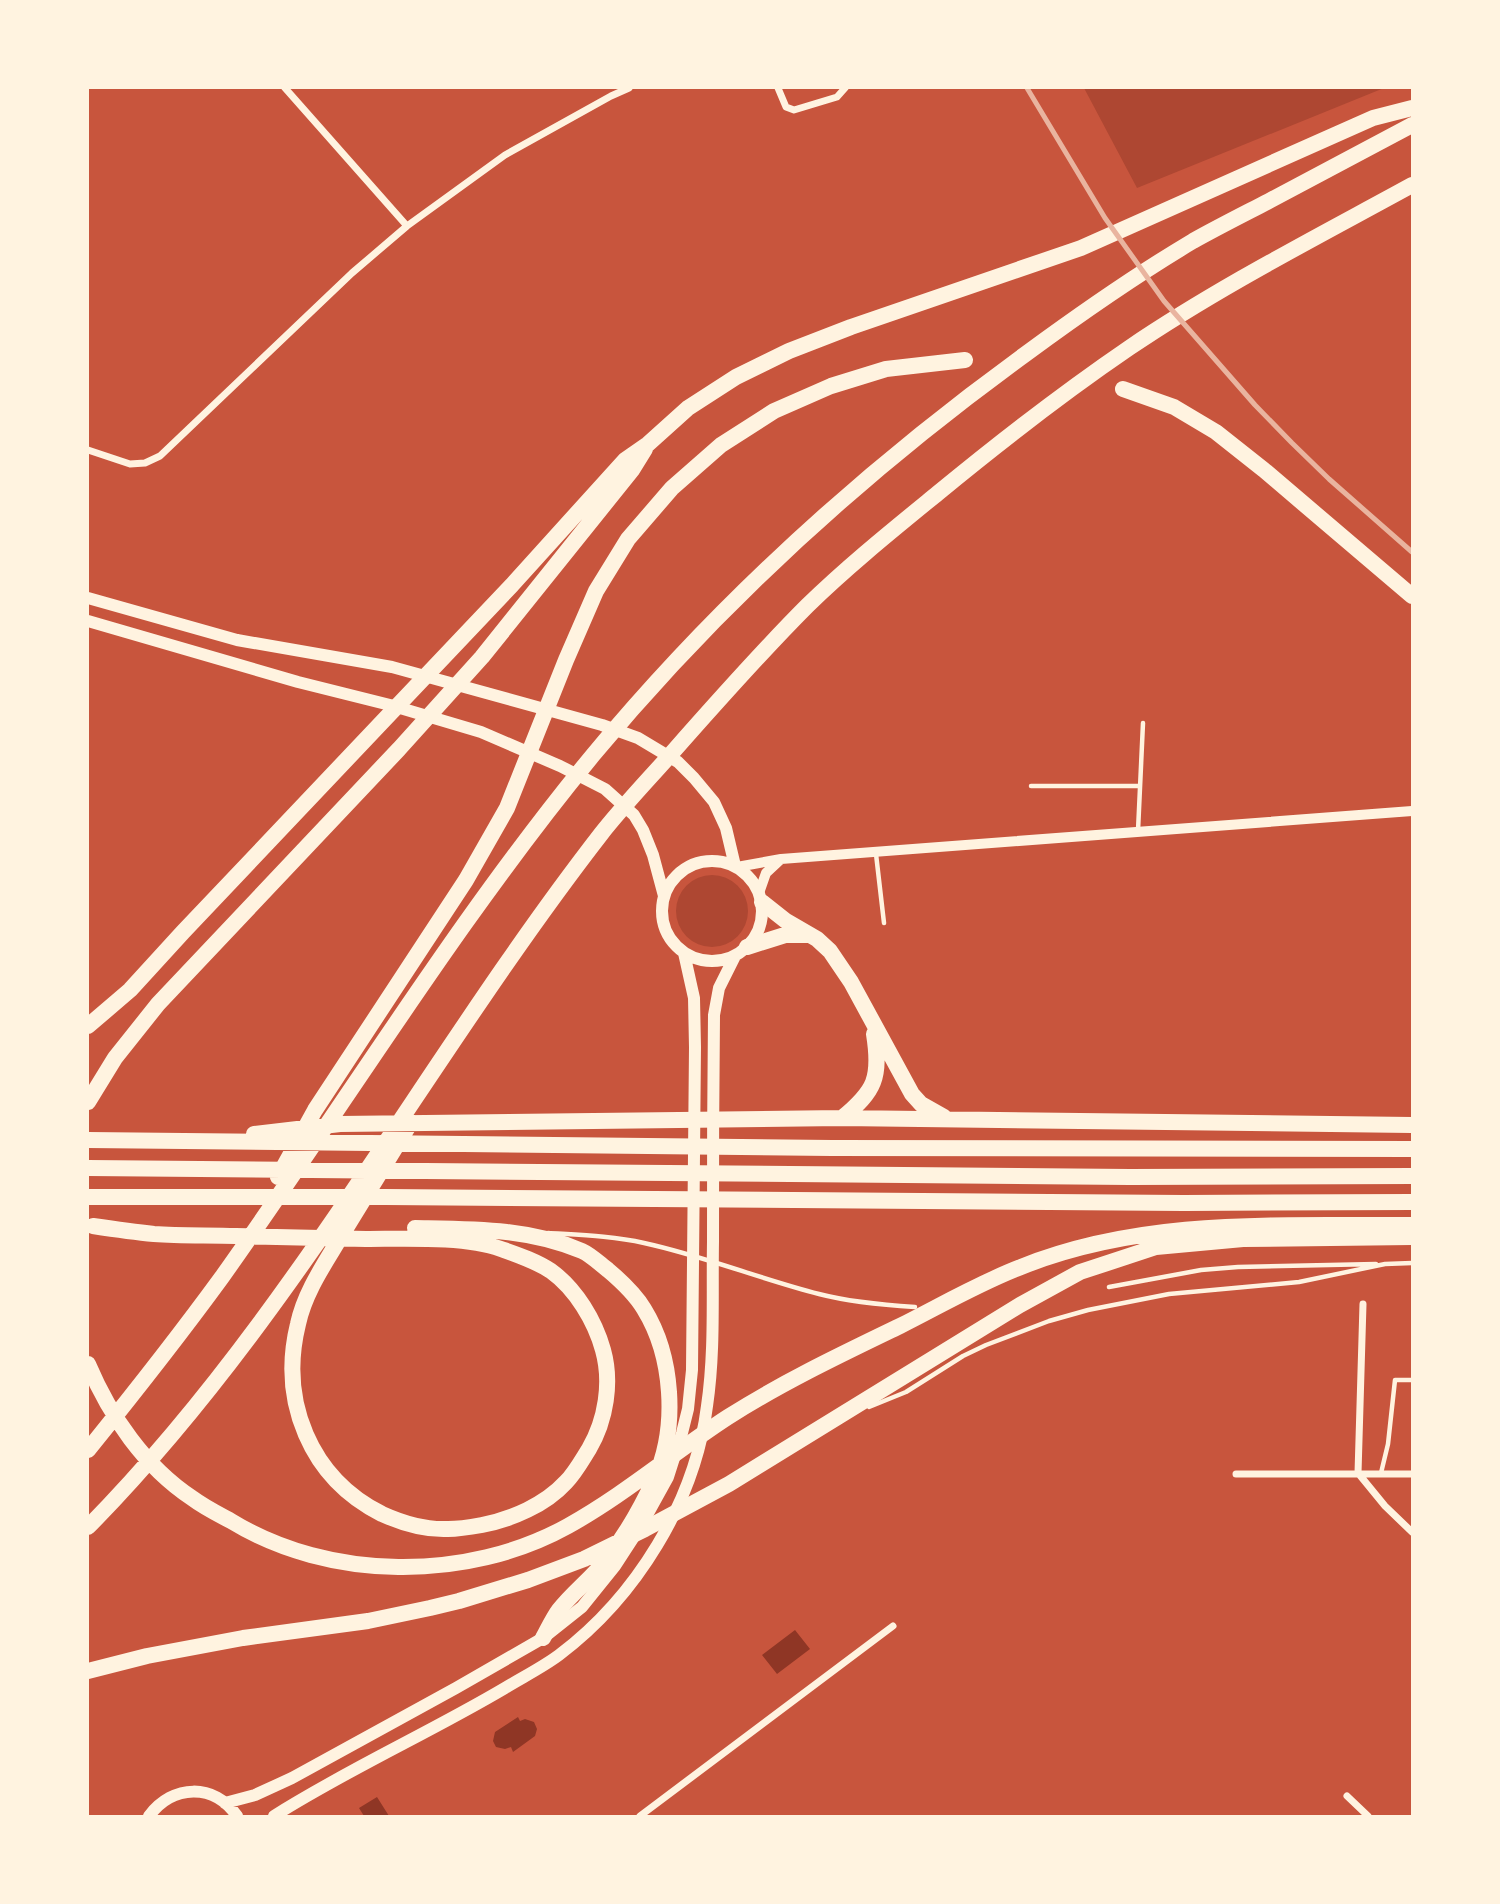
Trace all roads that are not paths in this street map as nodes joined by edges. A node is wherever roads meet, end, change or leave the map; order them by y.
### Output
1 (285, 88) edge
2 (629, 88) edge
3 (778, 88) edge
4 (845, 88) edge
5 (1412, 108) edge
6 (1412, 125) edge
7 (1412, 186) edge
8 (407, 226) junction
9 (965, 360) dead end
10 (1124, 389) dead end
11 (648, 444) junction
12 (88, 450) edge
13 (1412, 596) edge
14 (88, 598) edge
15 (88, 621) edge
16 (1143, 723) dead end
17 (1031, 786) dead end
18 (1140, 786) junction
19 (1412, 811) edge
20 (1138, 832) junction
21 (876, 852) junction
22 (781, 859) junction
23 (736, 866) junction
24 (664, 895) junction
25 (760, 897) junction
26 (884, 923) dead end
27 (810, 935) junction
28 (741, 951) junction
29 (684, 953) junction
30 (510, 958) junction
31 (872, 1022) junction
32 (88, 1026) edge
33 (88, 1102) edge
34 (842, 1118) junction
35 (949, 1119) junction
36 (1412, 1125) edge
37 (88, 1140) edge
38 (184, 1142) junction
39 (1412, 1149) edge
40 (88, 1168) edge
41 (1412, 1176) edge
42 (88, 1197) edge
43 (1412, 1202) edge
44 (1412, 1225) edge
45 (90, 1226) edge
46 (488, 1230) junction
47 (367, 1233) junction
48 (1412, 1237) edge
49 (1412, 1263) edge
50 (1385, 1264) junction
51 (222, 1277) junction
52 (1109, 1287) dead end
53 (1363, 1304) dead end
54 (915, 1307) dead end
55 (88, 1364) edge
56 (1412, 1380) edge
57 (832, 1422) junction
58 (676, 1433) junction
59 (88, 1450) edge
60 (1358, 1473) junction
61 (1381, 1473) junction
62 (1412, 1474) edge
63 (1236, 1475) dead end
64 (88, 1527) edge
65 (1412, 1532) edge
66 (893, 1626) dead end
67 (543, 1638) joint
68 (88, 1671) edge
69 (1347, 1796) dead end
70 (225, 1803) junction
71 (149, 1816) edge
72 (237, 1816) edge
73 (274, 1816) edge
74 (640, 1816) edge
75 (1368, 1816) edge

1 - 8 street
2 - 8 street
3 - 4 street
5 - 11 highway
6 - 51 highway
7 - 30 highway
8 - 12 street
9 - 51 highway
10 - 13 highway
11 - 32 highway
11 - 33 highway
14 - 23 main road
15 - 24 main road
16 - 18 lane
17 - 18 lane
18 - 20 lane
19 - 20 street
20 - 21 street
21 - 22 street
21 - 26 lane
22 - 23 street
22 - 25 street
23 - 24 main road
23 - 25 main road
24 - 29 main road
25 - 27 highway
25 - 28 main road
27 - 28 highway
27 - 31 highway
28 - 29 main road
28 - 73 main road
29 - 58 main road
30 - 47 highway
30 - 64 highway
31 - 34 highway
31 - 35 highway
34 - 35 highway
34 - 38 highway
35 - 36 highway
37 - 38 highway
38 - 39 highway
40 - 41 highway
42 - 43 highway
44 - 55 highway
45 - 47 highway
46 - 47 highway
46 - 54 lane
46 - 58 highway
48 - 57 highway
49 - 50 lane
50 - 52 lane
50 - 57 lane
51 - 59 highway
53 - 60 street
56 - 61 lane
57 - 68 highway
58 - 67 highway
60 - 61 street
60 - 63 street
60 - 65 street
61 - 62 street
66 - 74 street
67 - 70 main road
69 - 75 street
70 - 71 main road
70 - 72 main road

